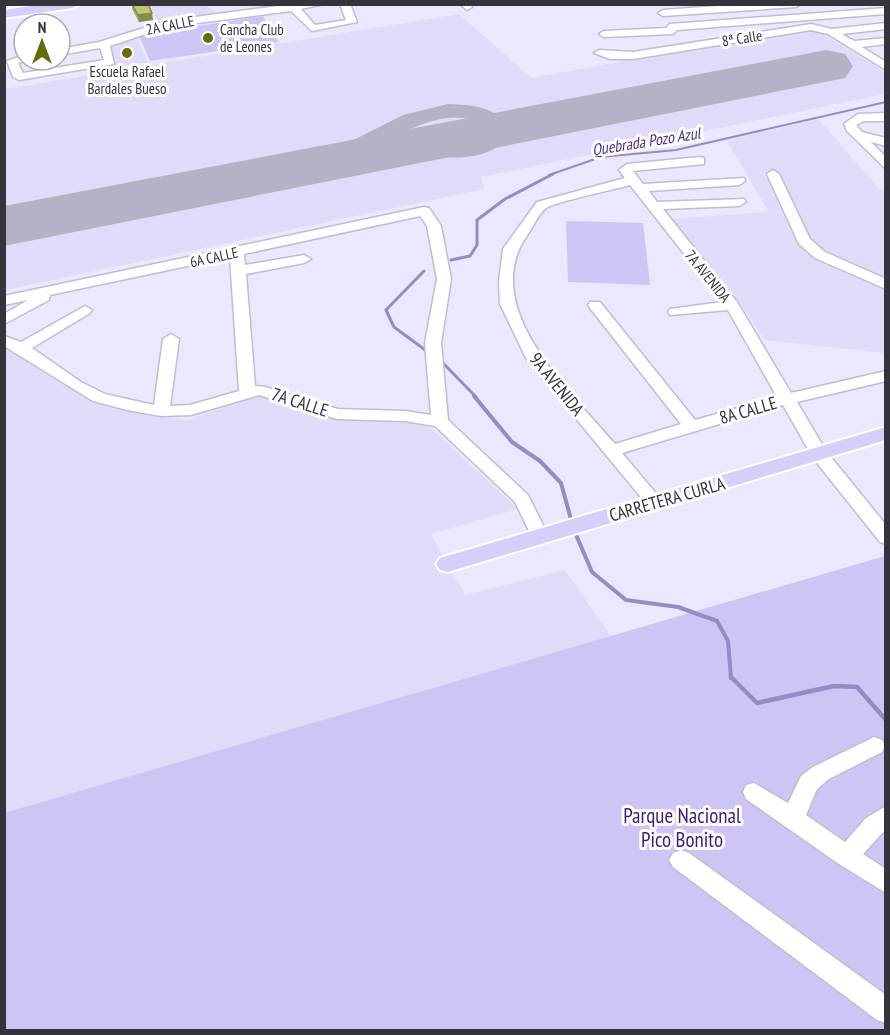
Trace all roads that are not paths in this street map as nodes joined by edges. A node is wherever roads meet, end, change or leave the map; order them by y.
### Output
1 (73, 4) edge
2 (211, 4) edge
3 (319, 4) edge
4 (345, 4) edge
5 (795, 4) edge
6 (51, 6) edge
7 (294, 8) junction
8 (660, 9) edge
9 (885, 12) edge
10 (4, 14) edge
11 (226, 15) junction
12 (885, 26) edge
13 (672, 29) junction
14 (832, 32) junction
15 (604, 34) dead end
16 (885, 41) edge
17 (104, 44) junction
18 (851, 45) junction
19 (679, 46) junction
20 (72, 50) edge
21 (599, 53) dead end
22 (885, 56) edge
23 (870, 58) junction
24 (885, 68) edge
25 (72, 69) edge
26 (16, 72) edge
27 (52, 72) edge
28 (885, 117) edge
29 (858, 135) junction
30 (885, 142) edge
31 (700, 161) dead end
32 (885, 165) edge
33 (773, 174) dead end
34 (739, 181) dead end
35 (635, 184) junction
36 (739, 202) dead end
37 (651, 206) junction
38 (237, 252) junction
39 (304, 259) dead end
40 (238, 271) junction
41 (885, 285) edge
42 (51, 292) junction
43 (4, 301) edge
44 (595, 304) dead end
45 (732, 305) junction
46 (85, 310) dead end
47 (675, 312) dead end
48 (4, 320) edge
49 (171, 339) dead end
50 (4, 340) edge
51 (22, 348) junction
52 (885, 376) edge
53 (247, 391) junction
54 (787, 399) junction
55 (161, 411) junction
56 (440, 422) junction
57 (692, 427) junction
58 (885, 434) edge
59 (612, 450) junction
60 (819, 454) junction
61 (655, 503) junction
62 (540, 537) junction
63 (885, 538) edge
64 (447, 564) dead end
65 (874, 746) dead end
66 (754, 792) dead end
67 (885, 816) edge
68 (792, 820) junction
69 (847, 857) junction
70 (681, 860) dead end
71 (885, 883) edge
72 (885, 1011) edge

1 - 6 main road
2 - 11 street
3 - 7 street, 2A CALLE
4 - 7 street
5 - 8 street
6 - 10 main road
7 - 11 street, 2A CALLE
8 - 13 street
9 - 13 street
11 - 17 street, 2A CALLE
12 - 14 street, 8ª Calle
13 - 15 street
13 - 19 street
14 - 18 street
14 - 19 street, 8ª Calle
16 - 18 street
17 - 20 street, 2A CALLE
17 - 25 street
18 - 23 street
19 - 21 street, 8ª Calle
22 - 23 street
23 - 24 street
26 - 27 street
28 - 29 street
29 - 30 street
29 - 32 street
31 - 35 street
33 - 41 street
34 - 35 street, 9A AVENIDA
35 - 37 street, 7A AVENIDA
35 - 59 street, 9A AVENIDA
36 - 37 street
37 - 45 street, 7A AVENIDA
38 - 40 street
38 - 42 street, 6A CALLE
38 - 56 street, 6A CALLE
39 - 40 street
40 - 53 street
42 - 43 street, 6A CALLE
42 - 48 street
44 - 57 street
45 - 47 street
45 - 54 street, 7A AVENIDA
46 - 51 street
49 - 55 street
50 - 51 street, 7A CALLE
51 - 55 street, 7A CALLE
52 - 54 street, 8A CALLE
53 - 55 street, 7A CALLE
53 - 56 street, 7A CALLE
54 - 57 street, 8A CALLE
54 - 60 street, 7A AVENIDA
56 - 62 street
57 - 59 street, 8A CALLE
58 - 60 main road, CARRETERA CURLA
59 - 61 street, 9A AVENIDA
60 - 61 main road, CARRETERA CURLA
60 - 63 street, 7A AVENIDA
61 - 62 main road, CARRETERA CURLA
62 - 64 main road, CARRETERA CURLA
65 - 68 street
66 - 68 street
67 - 69 street
68 - 69 street
69 - 71 street
70 - 72 street

